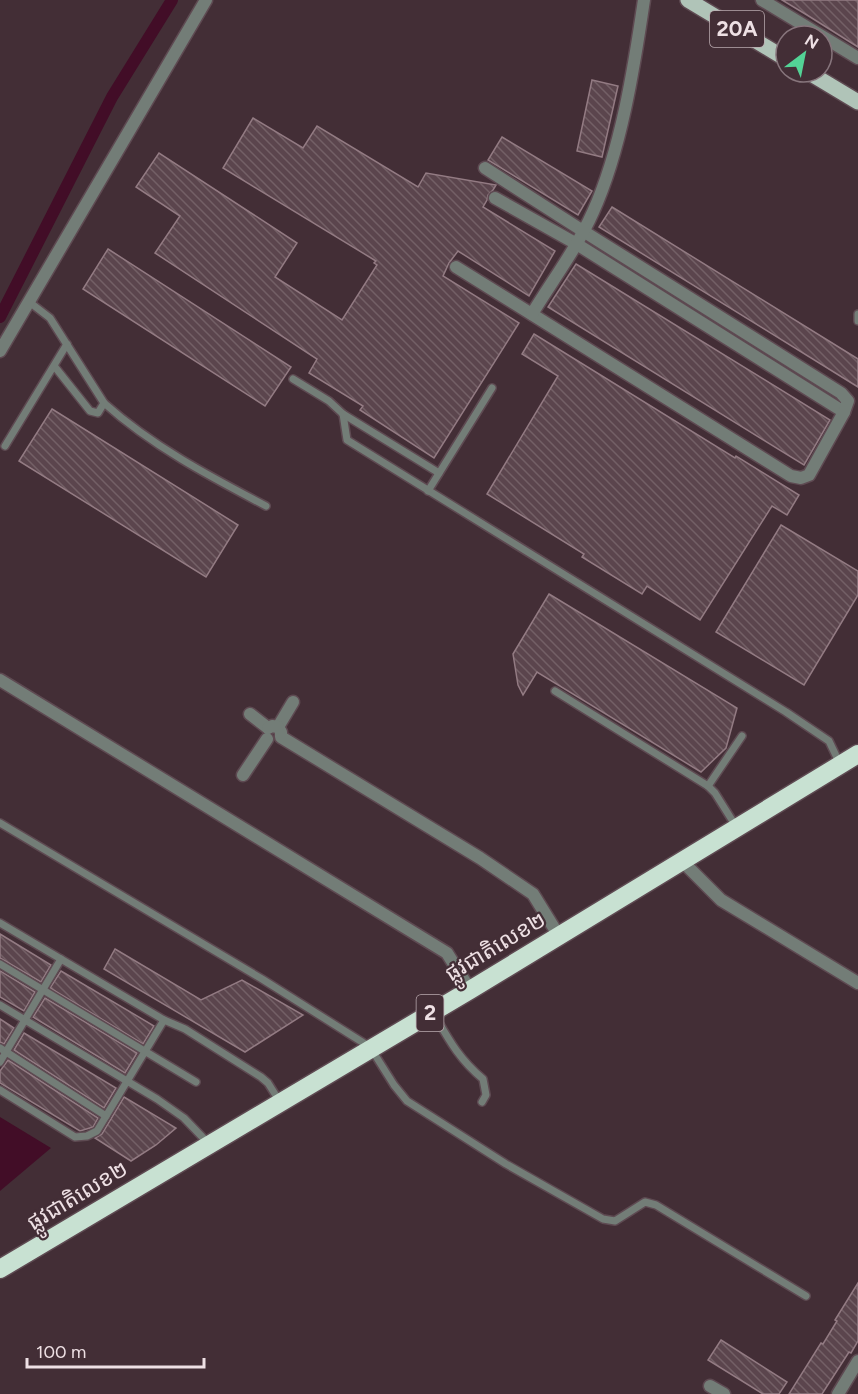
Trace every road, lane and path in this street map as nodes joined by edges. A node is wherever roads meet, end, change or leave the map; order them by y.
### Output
1 (206, 0) edge
2 (644, 0) edge
3 (688, 0) edge
4 (762, 0) edge
5 (774, 52) edge
6 (858, 58) edge
7 (828, 84) edge
8 (858, 102) edge
9 (485, 168) dead end
10 (495, 198) dead end
11 (583, 231) junction
12 (575, 243) junction
13 (456, 267) dead end
14 (28, 301) junction
15 (532, 314) junction
16 (858, 314) edge
17 (858, 321) edge
18 (2, 344) edge
19 (67, 344) junction
20 (54, 368) junction
21 (293, 379) dead end
22 (492, 388) dead end
23 (104, 403) junction
24 (844, 412) junction
25 (343, 414) junction
26 (5, 447) dead end
27 (440, 473) junction
28 (428, 491) junction
29 (266, 506) dead end
30 (0, 680) edge
31 (555, 691) dead end
32 (293, 702) dead end
33 (250, 714) dead end
34 (273, 733) junction
35 (742, 736) dead end
36 (858, 754) edge
37 (840, 765) junction
38 (243, 775) dead end
39 (708, 786) junction
40 (0, 823) edge
41 (737, 828) junction
42 (682, 861) junction
43 (0, 923) edge
44 (559, 936) junction
45 (61, 959) junction
46 (0, 964) edge
47 (858, 983) edge
48 (44, 990) junction
49 (470, 990) junction
50 (0, 1005) edge
51 (433, 1012) junction
52 (26, 1020) junction
53 (164, 1020) junction
54 (370, 1047) junction
55 (3, 1050) edge
56 (145, 1051) junction
57 (0, 1062) edge
58 (126, 1080) junction
59 (196, 1082) dead end
60 (0, 1090) edge
61 (281, 1102) junction
62 (482, 1102) dead end
63 (106, 1116) junction
64 (209, 1144) junction
65 (0, 1269) edge
66 (806, 1296) dead end
67 (858, 1361) edge
68 (710, 1386) dead end
69 (724, 1394) edge
70 (838, 1394) edge

1 - 14 street
2 - 11 street
3 - 5 main road, 20A
4 - 6 street
7 - 8 main road
9 - 11 street
10 - 12 street
11 - 12 street
11 - 24 street
12 - 15 street
12 - 24 street
13 - 15 street
14 - 18 street
14 - 19 lane
15 - 24 street
16 - 17 lane
19 - 20 lane
19 - 23 lane
20 - 23 lane
20 - 26 lane
21 - 25 lane
22 - 27 lane
23 - 29 lane
25 - 27 lane
25 - 28 lane
27 - 28 lane
28 - 37 lane
30 - 49 street
31 - 39 lane
32 - 34 street
33 - 34 street
34 - 38 street
34 - 44 street
35 - 39 lane
36 - 37 highway, ផ្លូវជាតិលេខ២ / 2
37 - 41 highway, ផ្លូវជាតិលេខ២ / 2
39 - 41 lane
40 - 54 lane
41 - 42 highway, ផ្លូវជាតិលេខ២ / 2
42 - 44 highway, ផ្លូវជាតិលេខ២ / 2
42 - 47 street
43 - 45 lane
44 - 49 highway, ផ្លូវជាតិលេខ២ / 2
45 - 48 lane
45 - 53 lane
46 - 48 lane
48 - 52 lane
48 - 56 lane
49 - 51 highway, ផ្លូវជាតិលេខ២ / 2
50 - 52 lane
51 - 54 highway, ផ្លូវជាតិលេខ២ / 2
51 - 62 lane
52 - 55 lane
52 - 58 lane
53 - 56 lane
53 - 61 lane
54 - 61 highway, ផ្លូវជាតិលេខ២ / 2
54 - 66 lane
55 - 57 lane
55 - 63 lane
56 - 58 lane
56 - 59 lane
58 - 63 lane
58 - 64 lane
60 - 63 lane
61 - 64 highway, ផ្លូវជាតិលេខ២ / 2
64 - 65 highway, ផ្លូវជាតិលេខ២ / 2
67 - 70 street
68 - 69 street

